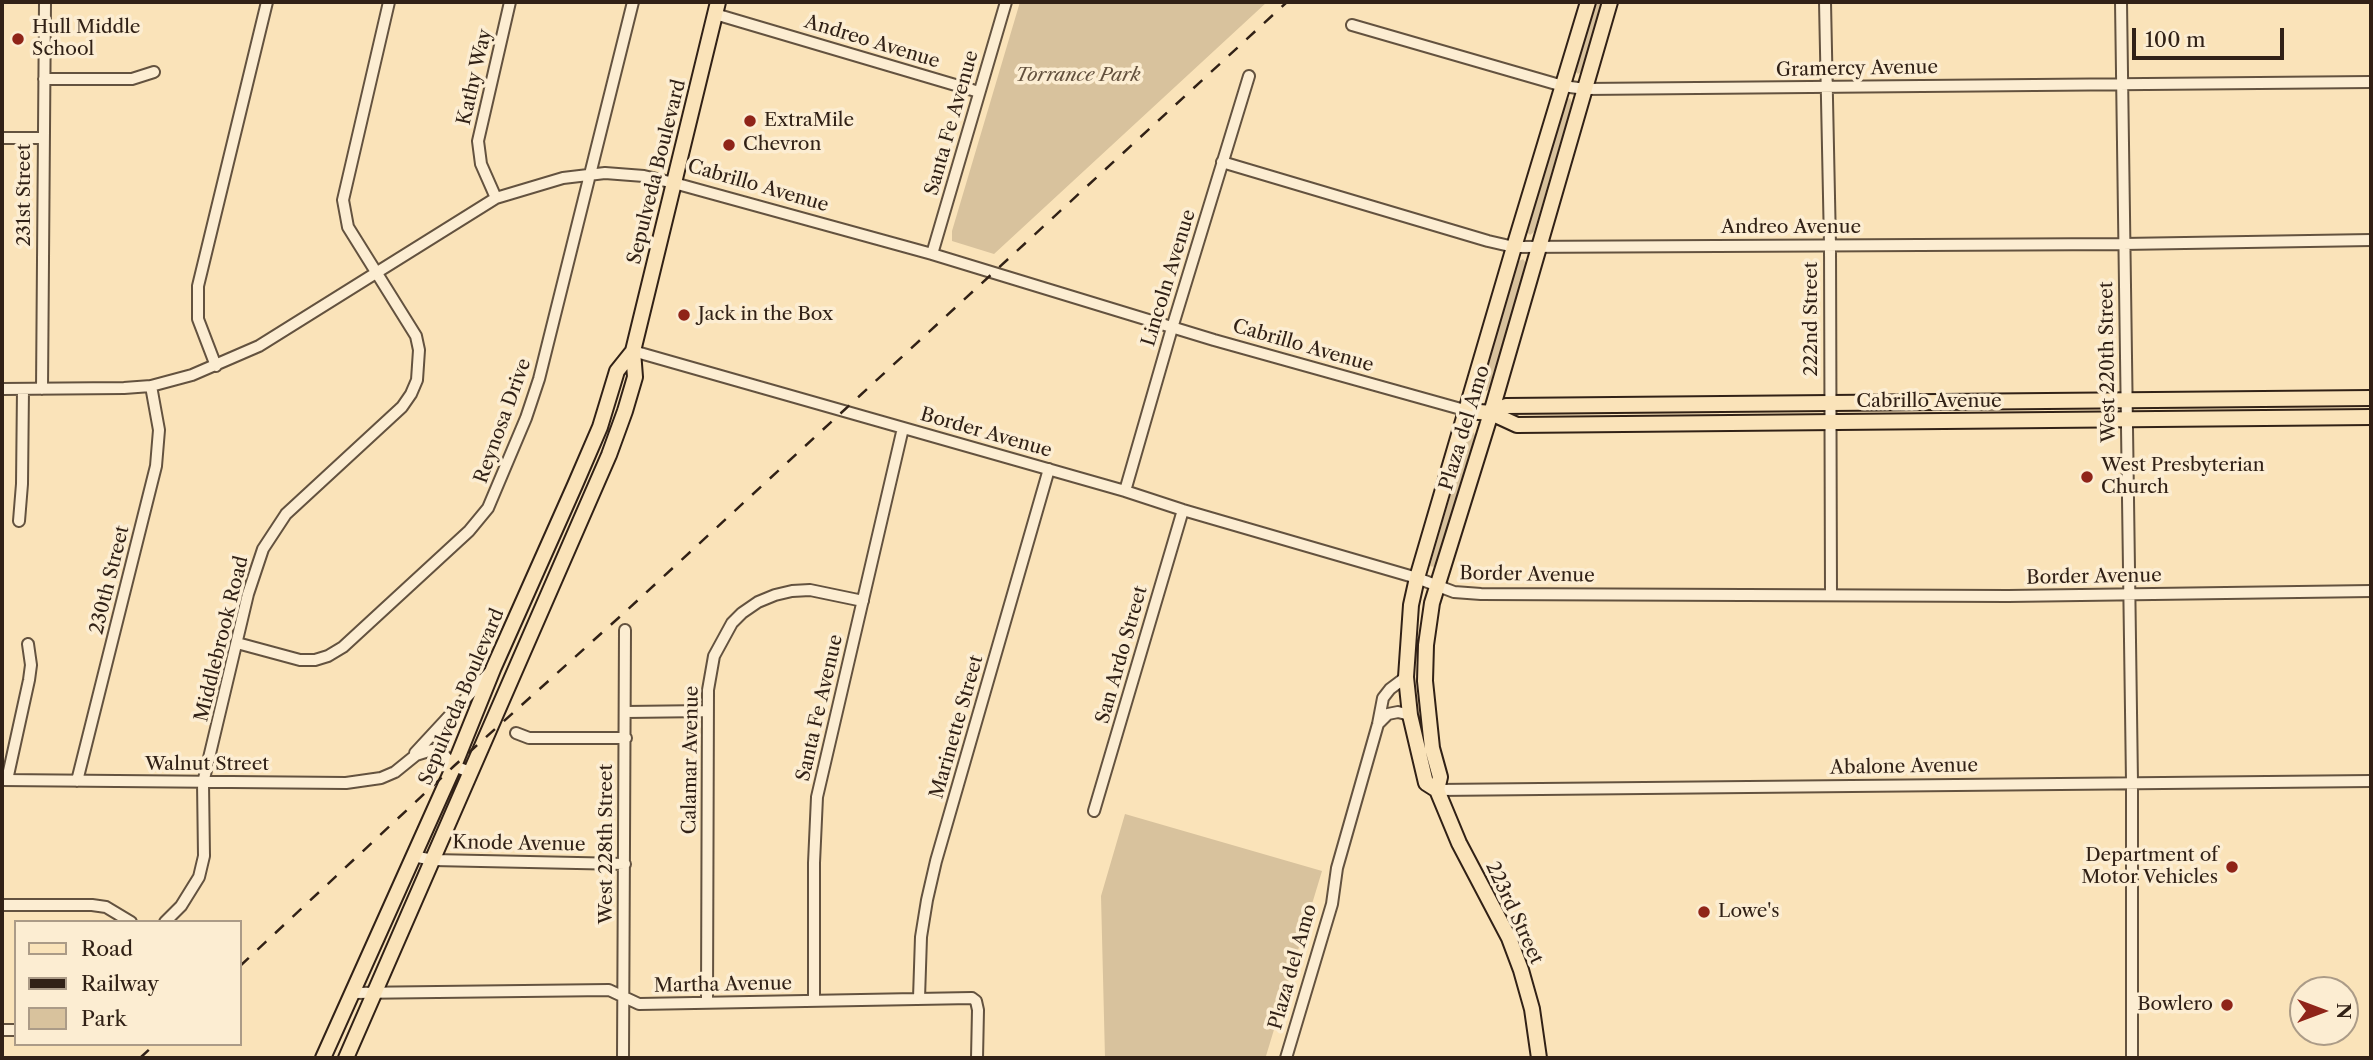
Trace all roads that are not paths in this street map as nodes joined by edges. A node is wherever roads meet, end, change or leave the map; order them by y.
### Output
1 (45, 2) edge
2 (267, 2) edge
3 (389, 2) edge
4 (510, 2) edge
5 (633, 2) edge
6 (1006, 2) edge
7 (1588, 2) edge
8 (1609, 2) edge
9 (1825, 2) edge
10 (2121, 2) edge
11 (716, 8) edge
12 (1352, 25) dead end
13 (154, 72) dead end
14 (1249, 76) dead end
15 (44, 79) junction
16 (2371, 82) edge
17 (2122, 85) junction
18 (1563, 86) junction
19 (1827, 87) junction
20 (1585, 89) junction
21 (979, 92) junction
22 (2, 138) edge
23 (43, 138) junction
24 (1222, 162) junction
25 (590, 174) junction
26 (674, 183) junction
27 (496, 198) junction
28 (2371, 240) edge
29 (2123, 244) junction
30 (1830, 245) junction
31 (1514, 247) junction
32 (1538, 247) junction
33 (932, 254) junction
34 (377, 273) junction
35 (1172, 328) junction
36 (633, 351) junction
37 (216, 366) junction
38 (151, 386) junction
39 (2, 389) edge
40 (23, 389) junction
41 (42, 389) junction
42 (2371, 398) edge
43 (2127, 400) junction
44 (1830, 402) junction
45 (1468, 411) junction
46 (1491, 413) junction
47 (2371, 417) edge
48 (2127, 419) junction
49 (1830, 422) junction
50 (903, 428) junction
51 (1049, 469) junction
52 (1125, 491) junction
53 (1182, 510) junction
54 (561, 517) junction
55 (19, 521) dead end
56 (578, 525) junction
57 (1417, 578) junction
58 (1438, 586) junction
59 (2371, 591) edge
60 (1831, 594) junction
61 (2129, 594) junction
62 (863, 601) junction
63 (625, 630) dead end
64 (237, 643) junction
65 (28, 644) dead end
66 (494, 667) junction
67 (1406, 677) junction
68 (708, 711) junction
69 (626, 712) junction
70 (1410, 715) junction
71 (1378, 724) junction
72 (516, 733) dead end
73 (626, 738) junction
74 (407, 762) junction
75 (454, 766) junction
76 (470, 772) junction
77 (4, 780) edge
78 (77, 781) junction
79 (2371, 781) edge
80 (2132, 782) junction
81 (203, 783) junction
82 (1437, 790) junction
83 (1094, 811) dead end
84 (413, 856) junction
85 (433, 860) junction
86 (625, 864) junction
87 (2, 905) edge
88 (128, 920) edge
89 (167, 920) edge
90 (375, 992) junction
91 (352, 993) junction
92 (624, 996) junction
93 (919, 998) junction
94 (814, 1001) junction
95 (708, 1002) junction
96 (323, 1058) edge
97 (346, 1058) edge
98 (623, 1058) edge
99 (977, 1058) edge
100 (1286, 1058) edge
101 (1539, 1058) edge
102 (2132, 1058) edge

1 - 15 street, 231st Street
2 - 37 street
3 - 34 street, Middlebrook Road
4 - 27 street, Kathy Way
5 - 25 street, Reynosa Drive
6 - 21 street, Santa Fe Avenue
7 - 18 main road, Plaza del Amo
8 - 20 main road, Plaza del Amo
9 - 19 street, 222nd Street
10 - 17 street, West 220th Street
11 - 21 street, Andreo Avenue
11 - 26 main road, Sepulveda Boulevard
12 - 18 street, Gramercy Avenue
13 - 15 street
14 - 24 street, Lincoln Avenue
15 - 23 street, 231st Street
16 - 17 street, Gramercy Avenue
17 - 19 street, Gramercy Avenue
17 - 29 street, West 220th Street
18 - 20 street, Gramercy Avenue
18 - 31 main road, Plaza del Amo
19 - 20 street, Gramercy Avenue
19 - 30 street, 222nd Street
20 - 32 main road, Plaza del Amo
21 - 33 street, Santa Fe Avenue
22 - 23 street
23 - 41 street, 231st Street
24 - 31 street, Andreo Avenue
24 - 35 street, Lincoln Avenue
25 - 26 street, Cabrillo Avenue
25 - 27 street, Cabrillo Avenue
25 - 64 street, Reynosa Drive
26 - 33 street, Cabrillo Avenue
26 - 36 main road, Sepulveda Boulevard
27 - 34 street, Cabrillo Avenue
28 - 29 street, Andreo Avenue
29 - 30 street, Andreo Avenue
29 - 43 street, West 220th Street
30 - 32 street, Andreo Avenue
30 - 44 street, 222nd Street
31 - 32 street, Andreo Avenue
31 - 45 main road, Plaza del Amo
32 - 46 main road, Plaza del Amo
33 - 35 street, Cabrillo Avenue
34 - 37 street, Cabrillo Avenue
34 - 64 street, Middlebrook Road
35 - 45 street, Cabrillo Avenue
35 - 52 street, Lincoln Avenue
36 - 50 street, Border Avenue
36 - 54 main road, Sepulveda Boulevard
36 - 56 main road, Sepulveda Boulevard
37 - 38 street, Cabrillo Avenue
38 - 41 street, Cabrillo Avenue
38 - 78 street, 230th Street
39 - 40 street, Cabrillo Avenue
40 - 41 street, Cabrillo Avenue
40 - 55 street
42 - 43 main road, Cabrillo Avenue
43 - 44 main road, Cabrillo Avenue
43 - 48 street, West 220th Street
44 - 46 main road, Cabrillo Avenue
44 - 49 street, 222nd Street
45 - 46 main road, Cabrillo Avenue
45 - 57 main road, Plaza del Amo
46 - 49 main road, Cabrillo Avenue
46 - 58 main road, Plaza del Amo
47 - 48 main road, Cabrillo Avenue
48 - 49 main road, Cabrillo Avenue
48 - 61 street, West 220th Street
49 - 60 street, 222nd Street
50 - 51 street, Border Avenue
50 - 62 street, Santa Fe Avenue
51 - 52 street, Border Avenue
51 - 93 street, Marinette Street
52 - 53 street, Border Avenue
53 - 57 street, Border Avenue
53 - 83 street, San Ardo Street
54 - 56 main road
54 - 66 main road, Sepulveda Boulevard
56 - 76 main road, Sepulveda Boulevard
57 - 58 street, Border Avenue
57 - 67 main road, Plaza del Amo
58 - 60 street, Border Avenue
58 - 82 main road, Plaza del Amo
59 - 61 street, Border Avenue
60 - 61 street, Border Avenue
61 - 80 street, West 220th Street
62 - 68 street, Calamar Avenue
62 - 94 street, Santa Fe Avenue
63 - 69 street, West 228th Street
64 - 81 street, Middlebrook Road
65 - 77 street
66 - 74 street, Walnut Street
66 - 75 main road, Sepulveda Boulevard
67 - 70 main road, Plaza del Amo
67 - 71 street, Plaza del Amo
68 - 69 street
68 - 95 street, Calamar Avenue
69 - 73 street, West 228th Street
70 - 71 street
70 - 82 main road, Plaza del Amo
71 - 100 street, Plaza del Amo
72 - 73 street
73 - 86 street, West 228th Street
74 - 75 street, Walnut Street
74 - 81 street, Walnut Street
75 - 76 street, Walnut Street
75 - 84 main road, Sepulveda Boulevard
76 - 85 main road, Sepulveda Boulevard
77 - 78 street, Walnut Street
78 - 81 street, Walnut Street
79 - 80 street, Abalone Avenue
80 - 82 street, Abalone Avenue
80 - 102 street, West 220th Street
81 - 89 street, Middlebrook Road
82 - 101 main road, 223rd Street
84 - 85 street, Knode Avenue
84 - 91 main road, Sepulveda Boulevard
85 - 86 street, Knode Avenue
85 - 90 main road, Sepulveda Boulevard
86 - 92 street, West 228th Street
87 - 88 street
90 - 91 street, Martha Avenue
90 - 92 street, Martha Avenue
90 - 97 main road, Sepulveda Boulevard
91 - 96 main road, Sepulveda Boulevard
92 - 95 street, Martha Avenue
92 - 98 street, West 228th Street
93 - 94 street, Martha Avenue
93 - 99 street, Martha Avenue
94 - 95 street, Martha Avenue

